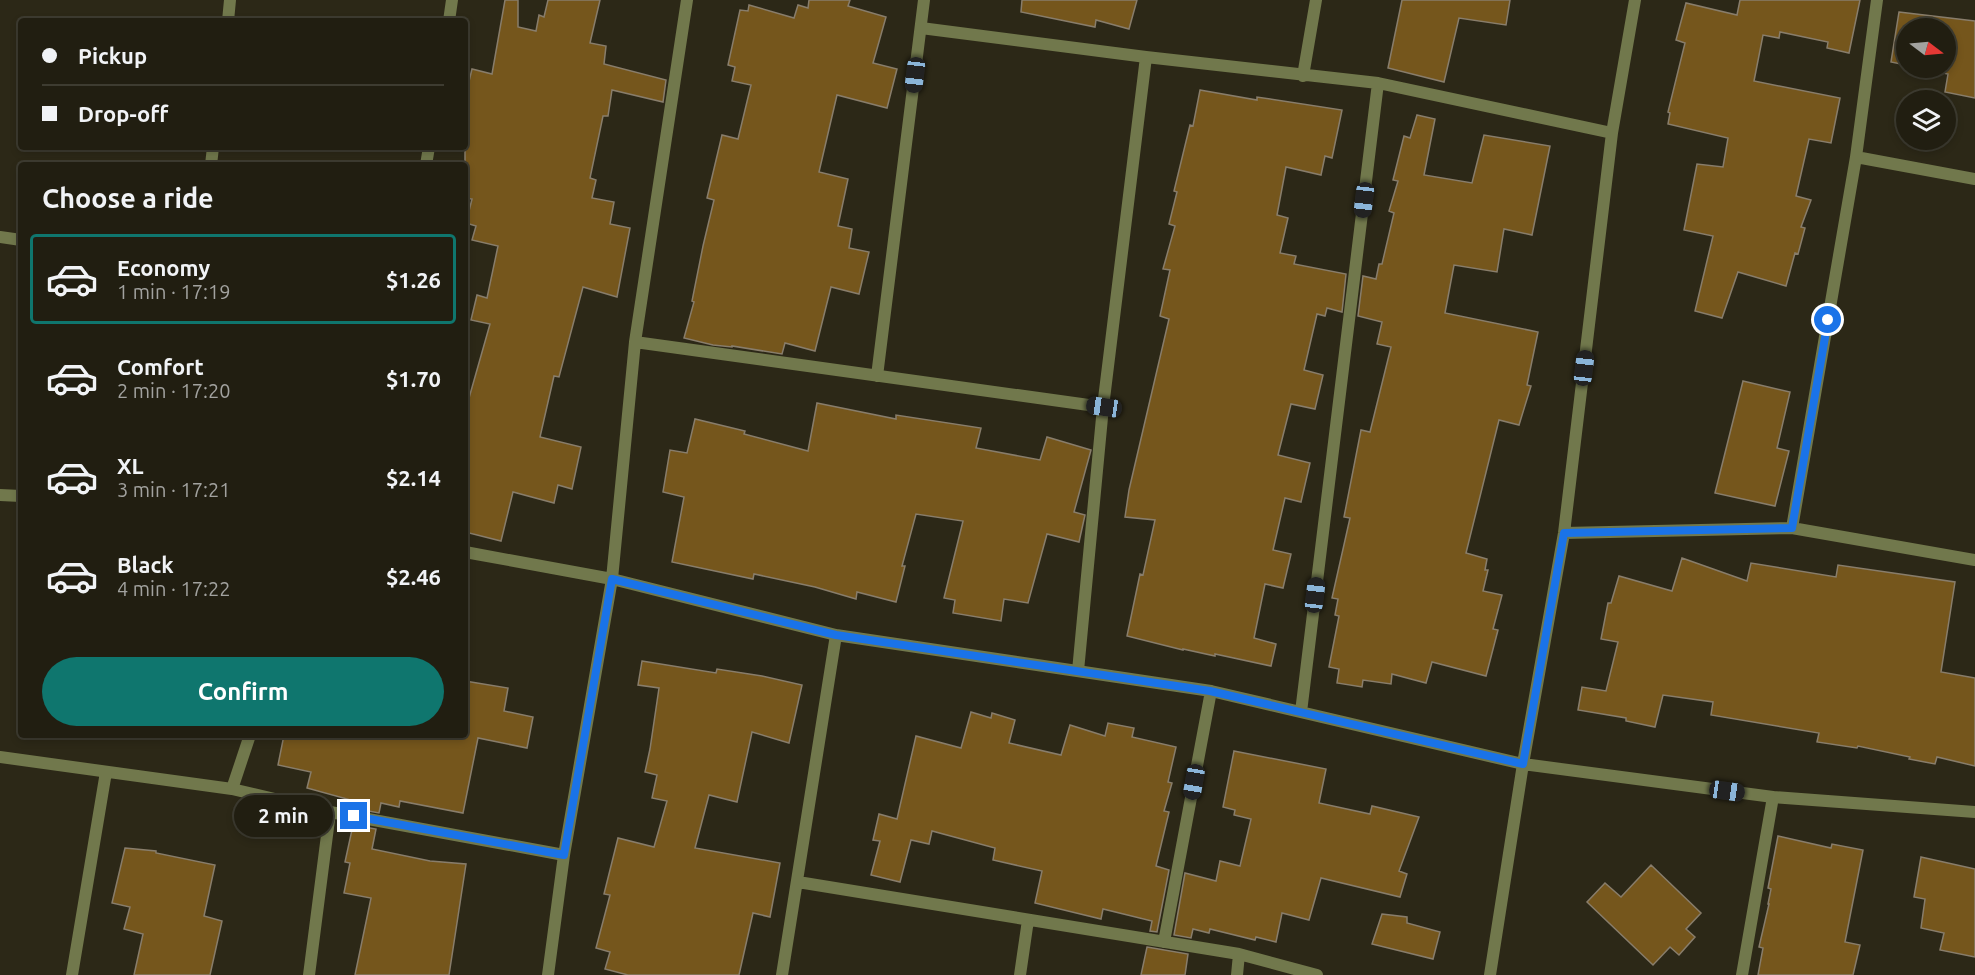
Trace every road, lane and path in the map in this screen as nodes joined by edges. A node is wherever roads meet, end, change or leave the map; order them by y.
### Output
1 (230, 0) edge
2 (453, 0) edge
3 (687, 0) edge
4 (924, 0) edge
5 (1316, 0) edge
6 (1635, 0) edge
7 (1878, 0) edge
8 (228, 18) edge
9 (450, 18) edge
10 (921, 28) junction
11 (1146, 57) junction
12 (1303, 76) junction
13 (1378, 83) junction
14 (1612, 133) junction
15 (1856, 157) junction
16 (1975, 179) edge
17 (0, 237) edge
18 (18, 240) edge
19 (635, 342) junction
20 (877, 376) junction
21 (1104, 407) junction
22 (0, 495) edge
23 (18, 496) edge
24 (1792, 528) junction
25 (1564, 533) junction
26 (468, 553) edge
27 (1975, 560) edge
28 (612, 579) junction
29 (836, 635) junction
30 (1078, 671) junction
31 (1210, 691) junction
32 (1301, 712) junction
33 (249, 738) edge
34 (0, 758) edge
35 (1523, 764) junction
36 (106, 772) junction
37 (232, 789) junction
38 (1773, 797) junction
39 (330, 812) junction
40 (1975, 812) edge
41 (564, 855) junction
42 (798, 882) junction
43 (1028, 920) junction
44 (1164, 942) junction
45 (1239, 954) junction
46 (72, 975) edge
47 (309, 975) edge
48 (548, 975) edge
49 (782, 975) edge
50 (1020, 975) edge
51 (1237, 975) edge
52 (1317, 975) edge
53 (1490, 975) edge
54 (1742, 975) edge

1 - 8 street
2 - 9 street
3 - 19 street
4 - 10 street
5 - 12 street
6 - 14 street
7 - 15 street
10 - 11 street
10 - 20 street
11 - 12 street
11 - 21 street
12 - 13 street
13 - 14 street
13 - 32 street
14 - 25 street
15 - 16 street
15 - 24 street
17 - 18 street
19 - 20 street
19 - 28 street
20 - 21 street
21 - 30 street
22 - 23 street
24 - 25 street
24 - 27 street
25 - 35 street
26 - 28 street
28 - 29 street
28 - 41 street
29 - 30 street
29 - 42 street
30 - 31 street
31 - 32 street
31 - 44 street
32 - 35 street
33 - 37 street
34 - 36 street
35 - 38 street
35 - 53 street
36 - 37 street
36 - 46 street
37 - 39 street
38 - 40 street
38 - 54 street
39 - 41 street
39 - 47 street
41 - 48 street
42 - 43 street
42 - 49 street
43 - 44 street
43 - 50 street
44 - 45 street
45 - 51 street
45 - 52 street

